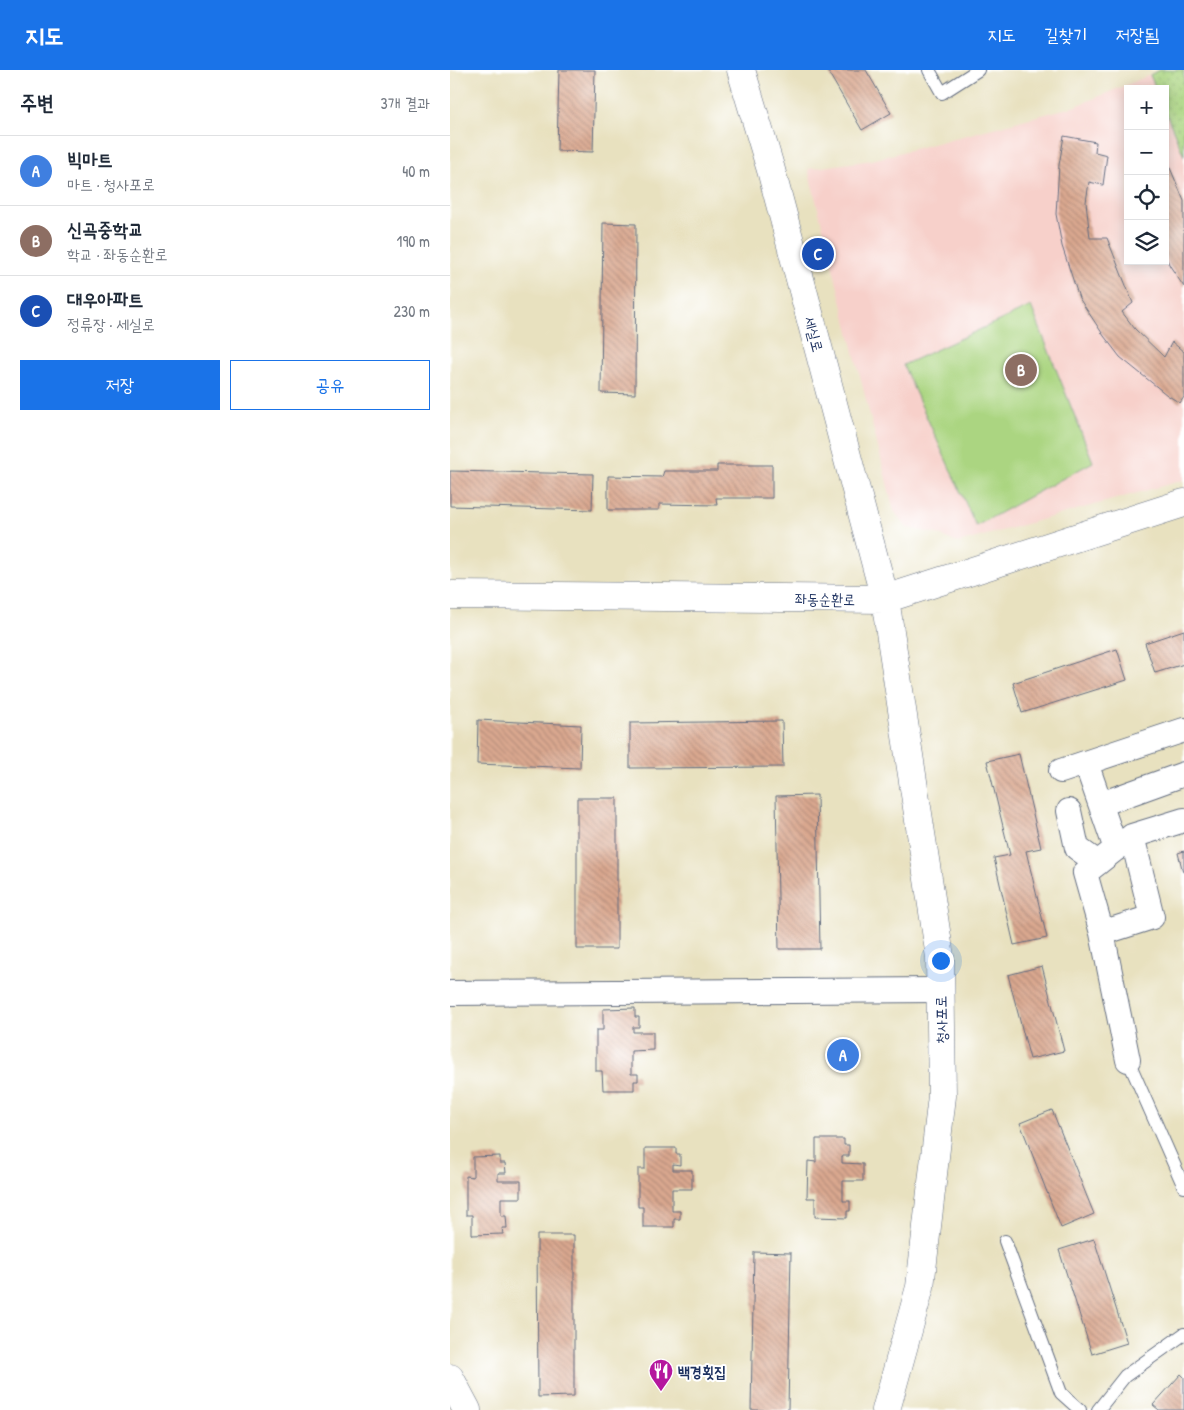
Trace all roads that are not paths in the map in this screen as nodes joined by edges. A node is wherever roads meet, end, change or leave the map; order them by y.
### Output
1 (741, 70) edge
2 (929, 70) edge
3 (978, 70) edge
4 (1184, 503) edge
5 (450, 595) edge
6 (885, 599) junction
7 (1184, 730) edge
8 (1086, 763) junction
9 (1061, 771) dead end
10 (1184, 774) edge
11 (1101, 804) junction
12 (1069, 810) dead end
13 (1184, 820) edge
14 (1124, 842) junction
15 (1098, 863) junction
16 (1102, 933) junction
17 (940, 990) junction
18 (450, 993) edge
19 (1128, 1060) joint
20 (1184, 1187) edge
21 (1004, 1241) dead end
22 (1184, 1334) edge
23 (450, 1378) edge
24 (467, 1410) edge
25 (886, 1410) edge
26 (1080, 1410) edge
27 (1098, 1410) edge

1 - 6 street, 세실로
2 - 3 lane
4 - 6 street, 좌동순환로
5 - 6 street, 좌동순환로
6 - 17 street, 청사포로
7 - 8 street
8 - 9 street
8 - 11 street
10 - 11 street
11 - 14 street
12 - 15 street
13 - 14 street
14 - 15 street
14 - 16 street
15 - 16 street
16 - 19 street
17 - 18 street
17 - 25 street, 청사포로
19 - 20 lane
21 - 26 lane
22 - 27 lane
23 - 24 street

